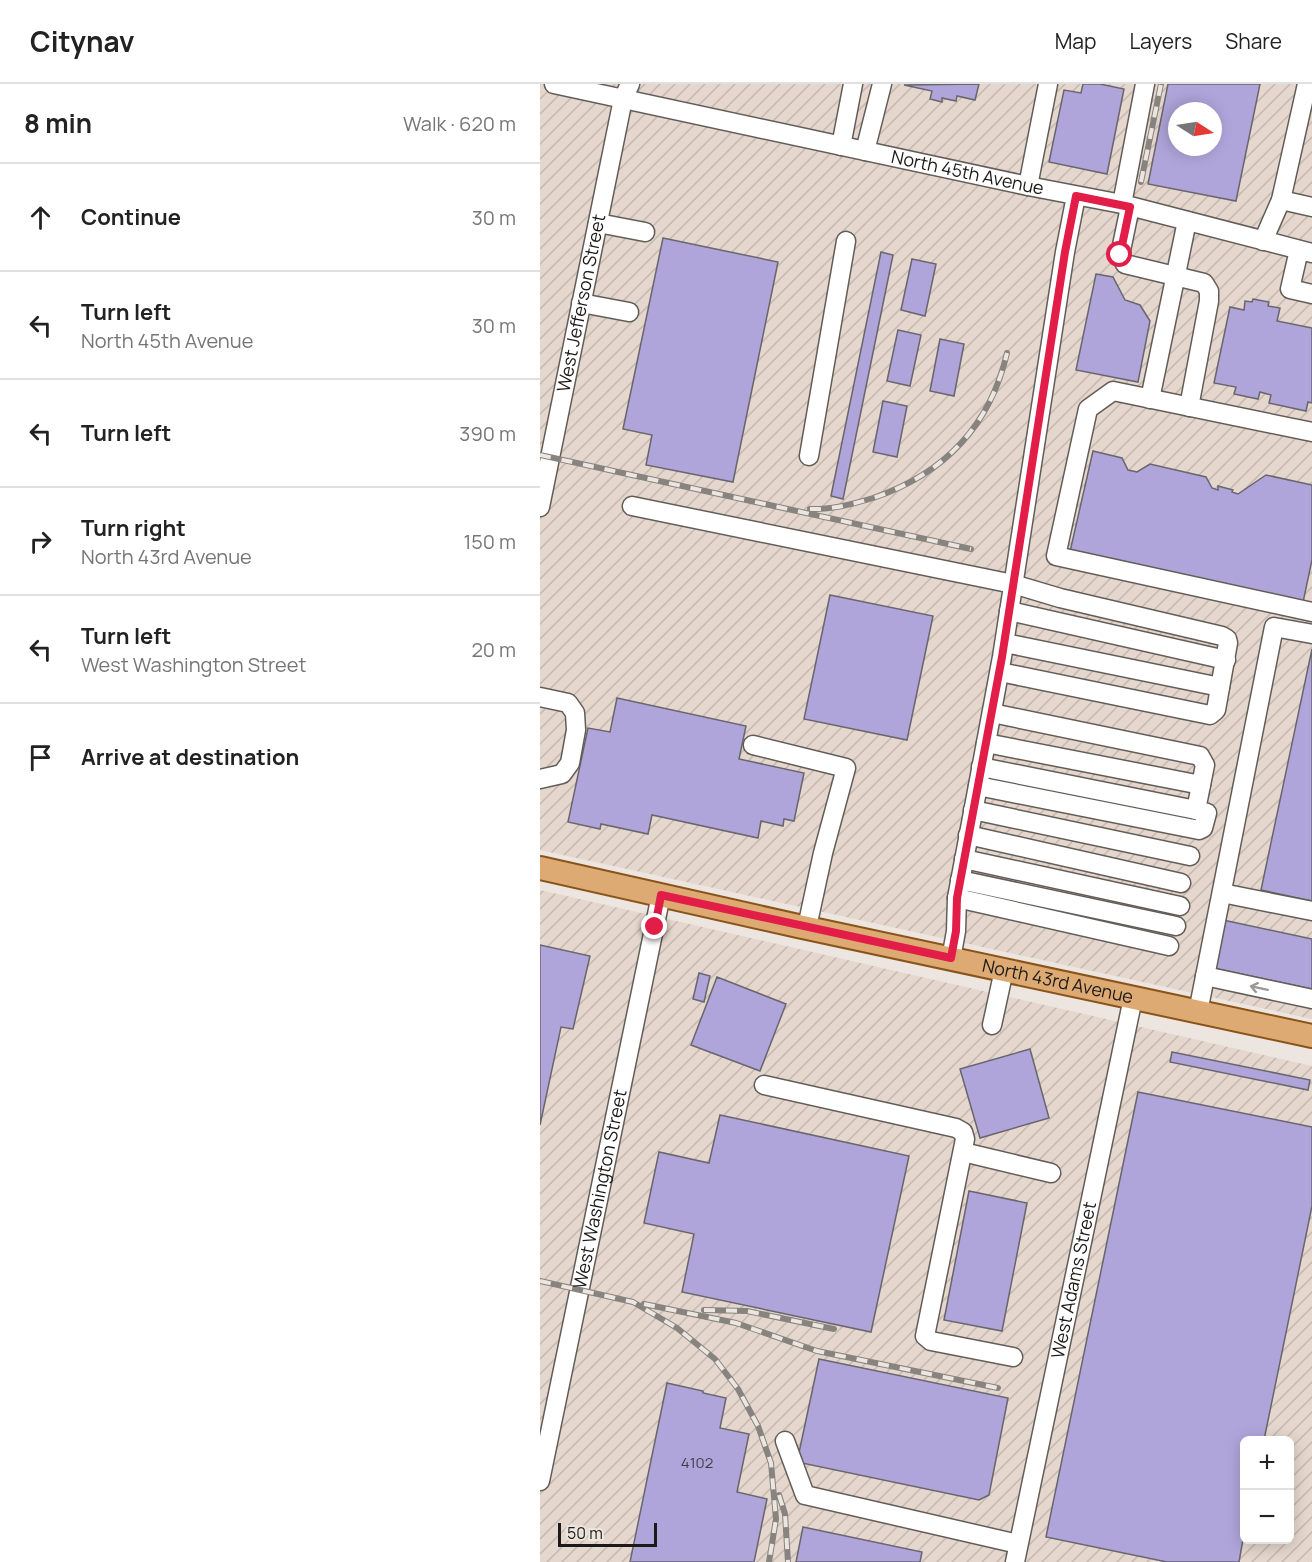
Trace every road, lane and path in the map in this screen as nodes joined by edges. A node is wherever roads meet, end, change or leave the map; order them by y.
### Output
1 (853, 84) edge
2 (882, 84) edge
3 (1048, 84) edge
4 (1145, 84) edge
5 (1307, 84) edge
6 (565, 85) edge
7 (626, 92) edge
8 (841, 146) junction
9 (865, 151) junction
10 (1028, 186) junction
11 (1076, 196) junction
12 (1281, 200) junction
13 (1126, 206) junction
14 (1312, 207) edge
15 (1187, 222) junction
16 (598, 223) junction
17 (645, 232) dead end
18 (846, 241) dead end
19 (1263, 242) junction
20 (1306, 251) edge
21 (1175, 276) junction
22 (1312, 294) edge
23 (581, 303) junction
24 (629, 312) dead end
25 (1150, 399) junction
26 (1189, 407) junction
27 (1312, 432) edge
28 (809, 456) dead end
29 (541, 497) edge
30 (632, 506) dead end
31 (1013, 584) junction
32 (1009, 612) junction
33 (1312, 612) edge
34 (1312, 634) edge
35 (1005, 643) junction
36 (1226, 660) junction
37 (1000, 672) junction
38 (1220, 687) junction
39 (540, 697) edge
40 (992, 713) junction
41 (986, 743) junction
42 (753, 745) dead end
43 (981, 767) junction
44 (540, 779) edge
45 (1201, 785) junction
46 (978, 786) junction
47 (973, 810) junction
48 (1196, 810) junction
49 (968, 835) junction
50 (1190, 856) dead end
51 (964, 859) junction
52 (540, 868) edge
53 (1181, 883) dead end
54 (958, 889) junction
55 (1222, 893) junction
56 (661, 895) junction
57 (1180, 906) dead end
58 (1312, 911) edge
59 (1176, 926) dead end
60 (807, 927) junction
61 (1169, 946) dead end
62 (951, 958) junction
63 (1004, 970) junction
64 (1205, 976) junction
65 (1132, 998) junction
66 (1312, 999) edge
67 (1198, 1012) junction
68 (992, 1025) dead end
69 (1312, 1036) edge
70 (764, 1085) dead end
71 (963, 1152) junction
72 (1051, 1173) dead end
73 (1013, 1357) dead end
74 (785, 1441) dead end
75 (540, 1481) edge
76 (1018, 1544) junction
77 (1014, 1562) edge

1 - 8 street
2 - 9 street
3 - 10 street
4 - 13 street
5 - 12 street
6 - 7 street, North 45th Avenue
7 - 8 street, North 45th Avenue
7 - 16 street, West Jefferson Street
8 - 9 street, North 45th Avenue
9 - 10 street, North 45th Avenue
10 - 11 street, North 45th Avenue
11 - 13 street, North 45th Avenue
11 - 31 street
12 - 14 street
12 - 19 street
13 - 15 street, North 45th Avenue
13 - 21 street
15 - 19 street, North 45th Avenue
15 - 21 street
16 - 17 street
16 - 23 street, West Jefferson Street
18 - 28 street
19 - 20 street, North 45th Avenue
20 - 22 street
21 - 25 street
21 - 26 street
23 - 24 street
23 - 29 street, West Jefferson Street
25 - 26 street
25 - 33 street
26 - 27 street
30 - 31 street
31 - 32 street
31 - 36 street
32 - 35 street
32 - 36 street
34 - 55 street
35 - 37 street
35 - 38 street
36 - 38 street
37 - 38 street
37 - 40 street
39 - 44 street
40 - 41 street
40 - 45 street
41 - 43 street
41 - 45 street
42 - 60 street
43 - 46 street
43 - 48 street
45 - 48 street
46 - 47 street
46 - 48 street
47 - 49 street
47 - 50 street
49 - 51 street
49 - 53 street
51 - 54 street
51 - 57 street
52 - 56 main road, North 43rd Avenue
54 - 59 street
54 - 61 street
54 - 62 street
55 - 58 street
55 - 64 street
56 - 60 main road, North 43rd Avenue
56 - 75 street, West Washington Street
60 - 62 main road, North 43rd Avenue
62 - 63 main road, North 43rd Avenue
63 - 65 main road, North 43rd Avenue
63 - 68 street
66 -> 64 street
64 - 67 street
65 - 67 main road, North 43rd Avenue
65 - 76 street, West Adams Street
67 - 69 main road, North 43rd Avenue
70 - 71 street
71 - 72 street
71 - 73 street
74 - 76 street
76 - 77 street, West Adams Street

